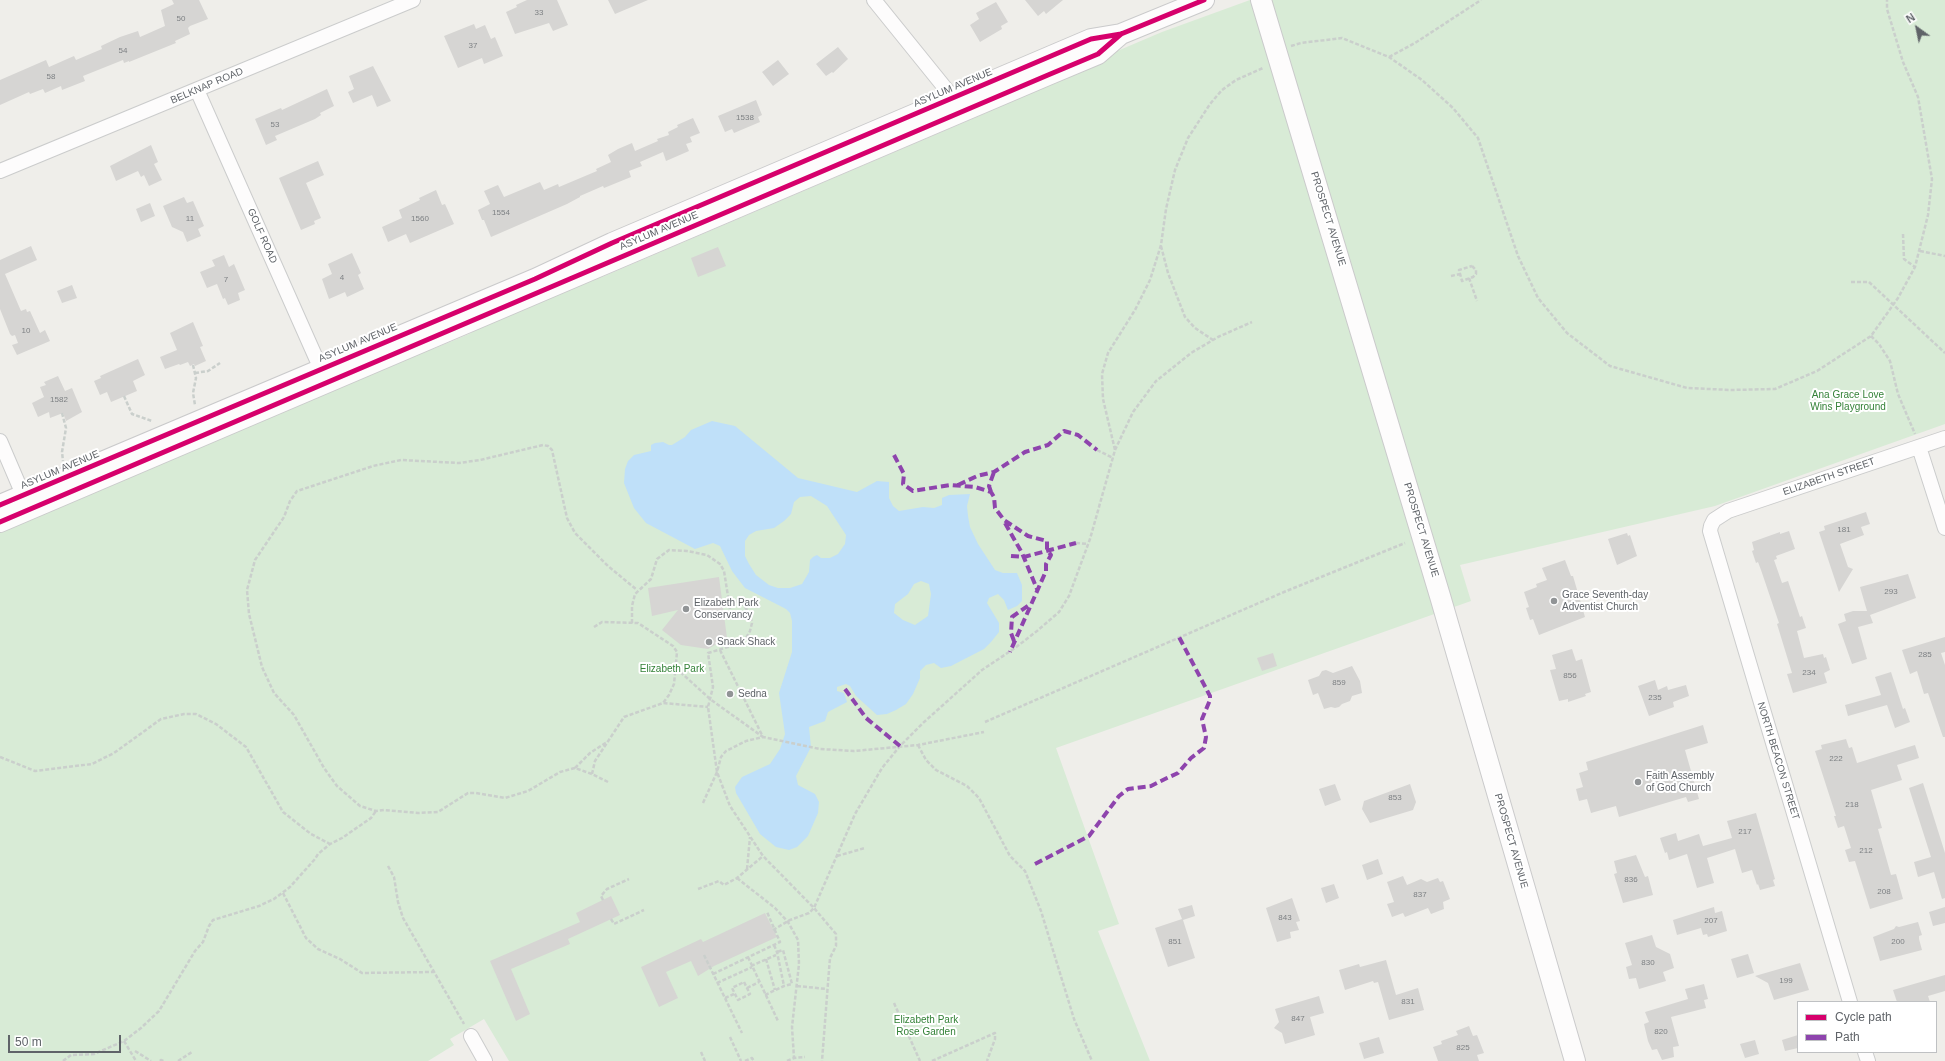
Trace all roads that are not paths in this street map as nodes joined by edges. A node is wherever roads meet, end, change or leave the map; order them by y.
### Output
1 (413, 0) edge
2 (874, 0) edge
3 (1204, 0) edge
4 (1261, 0) edge
5 (197, 90) junction
6 (958, 104) junction
7 (0, 171) edge
8 (324, 375) junction
9 (1945, 438) edge
10 (0, 441) edge
11 (1917, 441) junction
12 (26, 503) junction
13 (0, 505) edge
14 (1714, 520) joint
15 (0, 522) edge
16 (1945, 528) edge
17 (1850, 1001) edge
18 (471, 1036) road end
19 (485, 1061) edge
20 (1575, 1061) edge

1 - 5 street, BELKNAP ROAD
2 - 6 street
3 - 6 main road, ASYLUM AVENUE
4 - 20 main road, PROSPECT AVENUE
5 - 7 street, BELKNAP ROAD
5 - 8 street, GOLF ROAD
6 - 8 main road, ASYLUM AVENUE
8 - 12 main road, ASYLUM AVENUE
9 - 11 street, ELIZABETH STREET
10 - 12 street
11 - 14 street, ELIZABETH STREET
11 - 16 street
12 - 13 main road, ASYLUM AVENUE
12 - 15 main road, ASYLUM AVENUE
14 - 17 street, NORTH BEACON STREET
18 - 19 street

